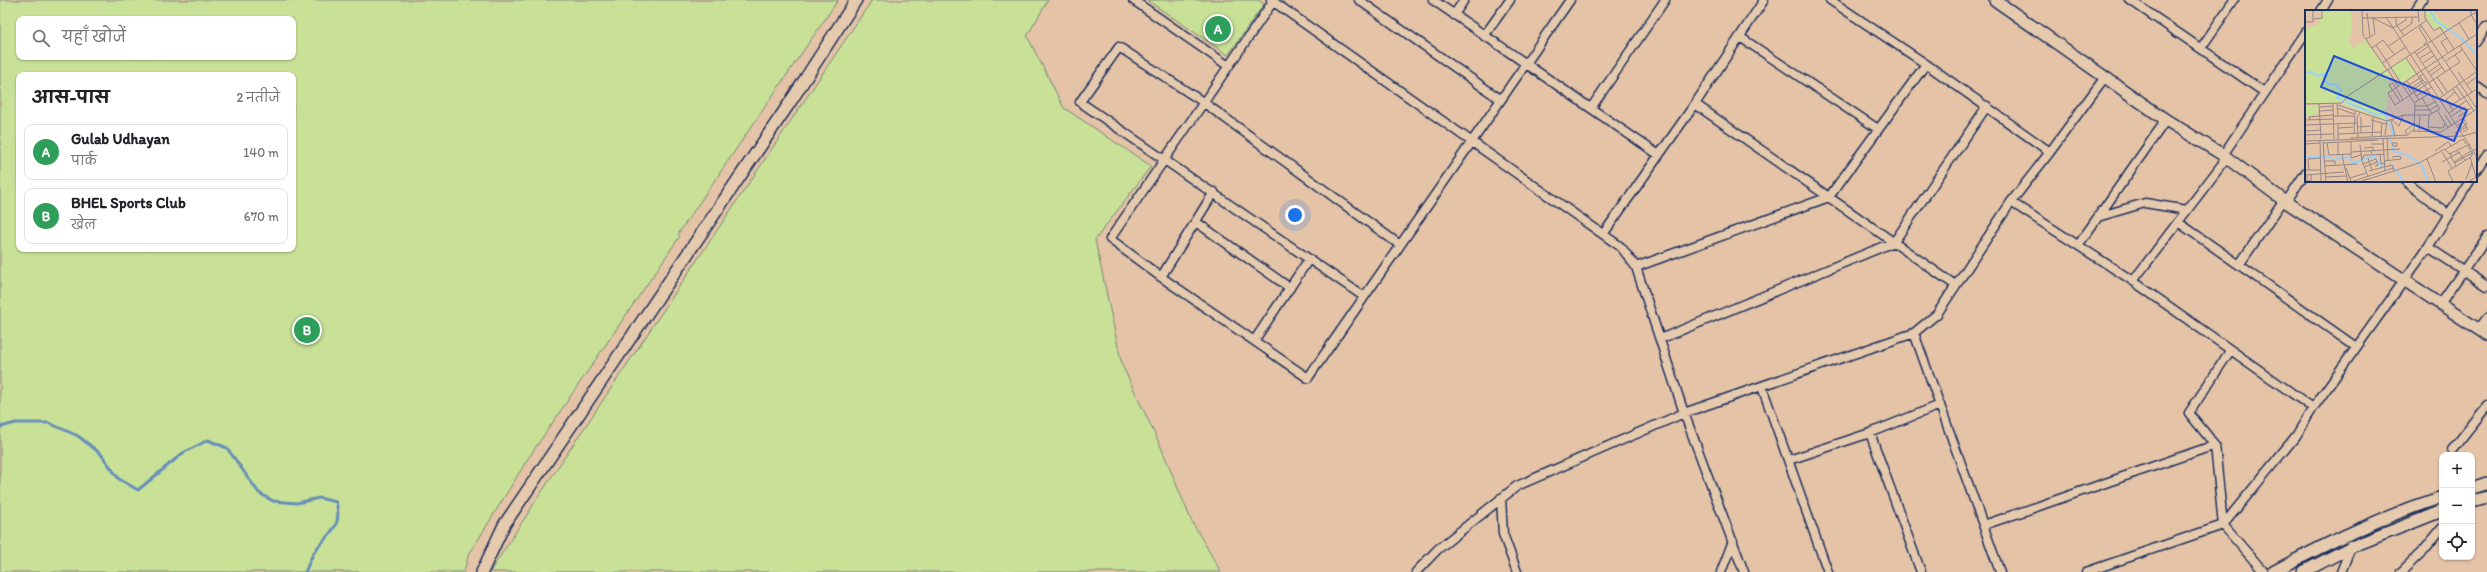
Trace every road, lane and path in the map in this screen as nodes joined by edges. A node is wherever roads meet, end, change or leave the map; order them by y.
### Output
1 (856, 0) edge
2 (1133, 0) edge
3 (1272, 0) edge
4 (1359, 0) edge
5 (1434, 0) edge
6 (1464, 0) edge
7 (1510, 0) edge
8 (1570, 0) edge
9 (1666, 0) edge
10 (1764, 0) edge
11 (1830, 0) edge
12 (1995, 0) edge
13 (2130, 0) edge
14 (2234, 0) edge
15 (2328, 0) edge
16 (2422, 0) edge
17 (2322, 10) edge
18 (2416, 10) edge
19 (1454, 15) junction
20 (2487, 26) edge
21 (2305, 33) edge
22 (1484, 36) junction
23 (1740, 37) junction
24 (2477, 41) edge
25 (2201, 48) junction
26 (1525, 64) junction
27 (1926, 64) junction
28 (1227, 65) junction
29 (2105, 77) junction
30 (2477, 87) edge
31 (2264, 92) junction
32 (2487, 94) edge
33 (1500, 99) junction
34 (1203, 102) junction
35 (1695, 104) junction
36 (1987, 106) junction
37 (1590, 108) junction
38 (2166, 120) junction
39 (1878, 129) junction
40 (1471, 140) junction
41 (2050, 152) junction
42 (1659, 155) junction
43 (2224, 157) junction
44 (1166, 160) junction
45 (2486, 160) edge
46 (2477, 171) edge
47 (2305, 173) edge
48 (2406, 182) edge
49 (2469, 182) edge
50 (1214, 192) junction
51 (1829, 197) junction
52 (2284, 201) junction
53 (2011, 202) junction
54 (2187, 210) junction
55 (2449, 215) junction
56 (2101, 216) junction
57 (1196, 222) junction
58 (2178, 222) junction
59 (1604, 233) junction
60 (2487, 237) edge
61 (1894, 242) junction
62 (2079, 244) junction
63 (1400, 245) junction
64 (2428, 247) junction
65 (1309, 259) junction
66 (2239, 265) junction
67 (1636, 267) junction
68 (2465, 271) junction
69 (1161, 277) junction
70 (2133, 281) junction
71 (2404, 281) junction
72 (1955, 284) junction
73 (2487, 286) edge
74 (1290, 288) junction
75 (1363, 296) junction
76 (2440, 304) junction
77 (2487, 318) edge
78 (1914, 333) junction
79 (2483, 333) edge
80 (1660, 339) junction
81 (1254, 341) junction
82 (2356, 347) junction
83 (2230, 351) junction
84 (1762, 387) junction
85 (1940, 405) junction
86 (2487, 406) edge
87 (2313, 408) junction
88 (1684, 413) junction
89 (1870, 433) junction
90 (2215, 446) junction
91 (2452, 450) dead end
92 (1789, 460) junction
93 (2487, 483) edge
94 (2475, 487) edge
95 (2487, 497) edge
96 (1501, 498) junction
97 (2439, 498) edge
98 (2475, 500) edge
99 (2439, 512) edge
100 (1984, 525) junction
101 (2223, 525) junction
102 (2439, 532) edge
103 (2345, 534) junction
104 (1733, 542) junction
105 (2351, 547) junction
106 (482, 572) edge
107 (1416, 572) edge
108 (1517, 572) edge
109 (1721, 572) edge
110 (1744, 572) edge
111 (1828, 572) edge
112 (1921, 572) edge
113 (2000, 572) edge
114 (2086, 572) edge
115 (2264, 572) edge
116 (2272, 572) edge
117 (2303, 572) edge
118 (2341, 572) edge
119 (2401, 572) edge

1 - 106 main road
2 - 28 street
3 - 28 street
3 - 40 street
4 - 33 street
5 - 19 street
6 - 19 street
7 - 22 street
8 - 26 street
9 - 37 street
10 - 23 street
11 - 27 street
12 - 29 main road
13 - 25 street
14 - 25 street
15 - 17 street
16 - 18 street
19 - 22 street
20 - 24 street
21 - 31 street
22 - 26 street
23 - 35 street
23 - 39 street
25 - 31 street
26 - 33 street
26 - 37 street
27 - 36 street
27 - 39 street
28 - 34 street
29 - 38 main road
29 - 41 street
30 - 32 street
31 - 43 street
33 - 40 street
34 - 44 street
34 - 44 street
34 - 63 street
35 - 42 street
35 - 51 street
36 - 41 street
36 - 61 street
37 - 42 street
38 - 43 main road
38 - 56 street
39 - 51 street
40 - 59 street
40 - 63 street
41 - 53 street
42 - 59 street
43 - 52 main road
43 - 54 street
44 - 50 street
44 - 69 street
45 - 46 street
47 - 52 street
48 - 55 street
49 - 55 street
50 - 57 street
50 - 65 street
51 - 61 street
51 - 67 street
52 - 66 street
52 - 71 main road
53 - 62 street
53 - 72 street
54 - 56 street
54 - 58 street
55 - 64 street
56 - 62 street
57 - 69 street
57 - 74 street
58 - 66 street
58 - 70 street
59 - 67 street
60 - 68 street
61 - 72 street
61 - 80 street
62 - 70 street
63 - 75 street
64 - 68 street
64 - 71 street
65 - 74 street
65 - 75 street
66 - 82 street
67 - 80 street
68 - 73 street
68 - 76 street
69 - 81 street
70 - 83 street
71 - 76 main road
71 - 82 street
72 - 78 street
74 - 81 street
75 - 81 street
76 - 79 main road
77 - 79 street
78 - 84 street
78 - 85 street
80 - 88 street
82 - 87 street
83 - 87 street
83 - 90 street
84 - 88 street
84 - 92 street
85 - 89 street
85 - 100 street
86 - 91 street
87 - 101 street
88 - 96 street
88 - 104 street
89 - 92 street
89 - 112 street
90 - 100 street
90 - 101 street
92 - 111 street
93 - 94 main road
95 - 98 main road
96 - 107 street
96 - 108 street
97 - 103 main road
99 - 105 main road
100 - 113 street
101 - 114 street
101 - 115 street
102 - 119 street
103 - 105 street
103 - 116 main road
104 - 109 street
104 - 110 street
105 - 117 main road
105 - 118 street

